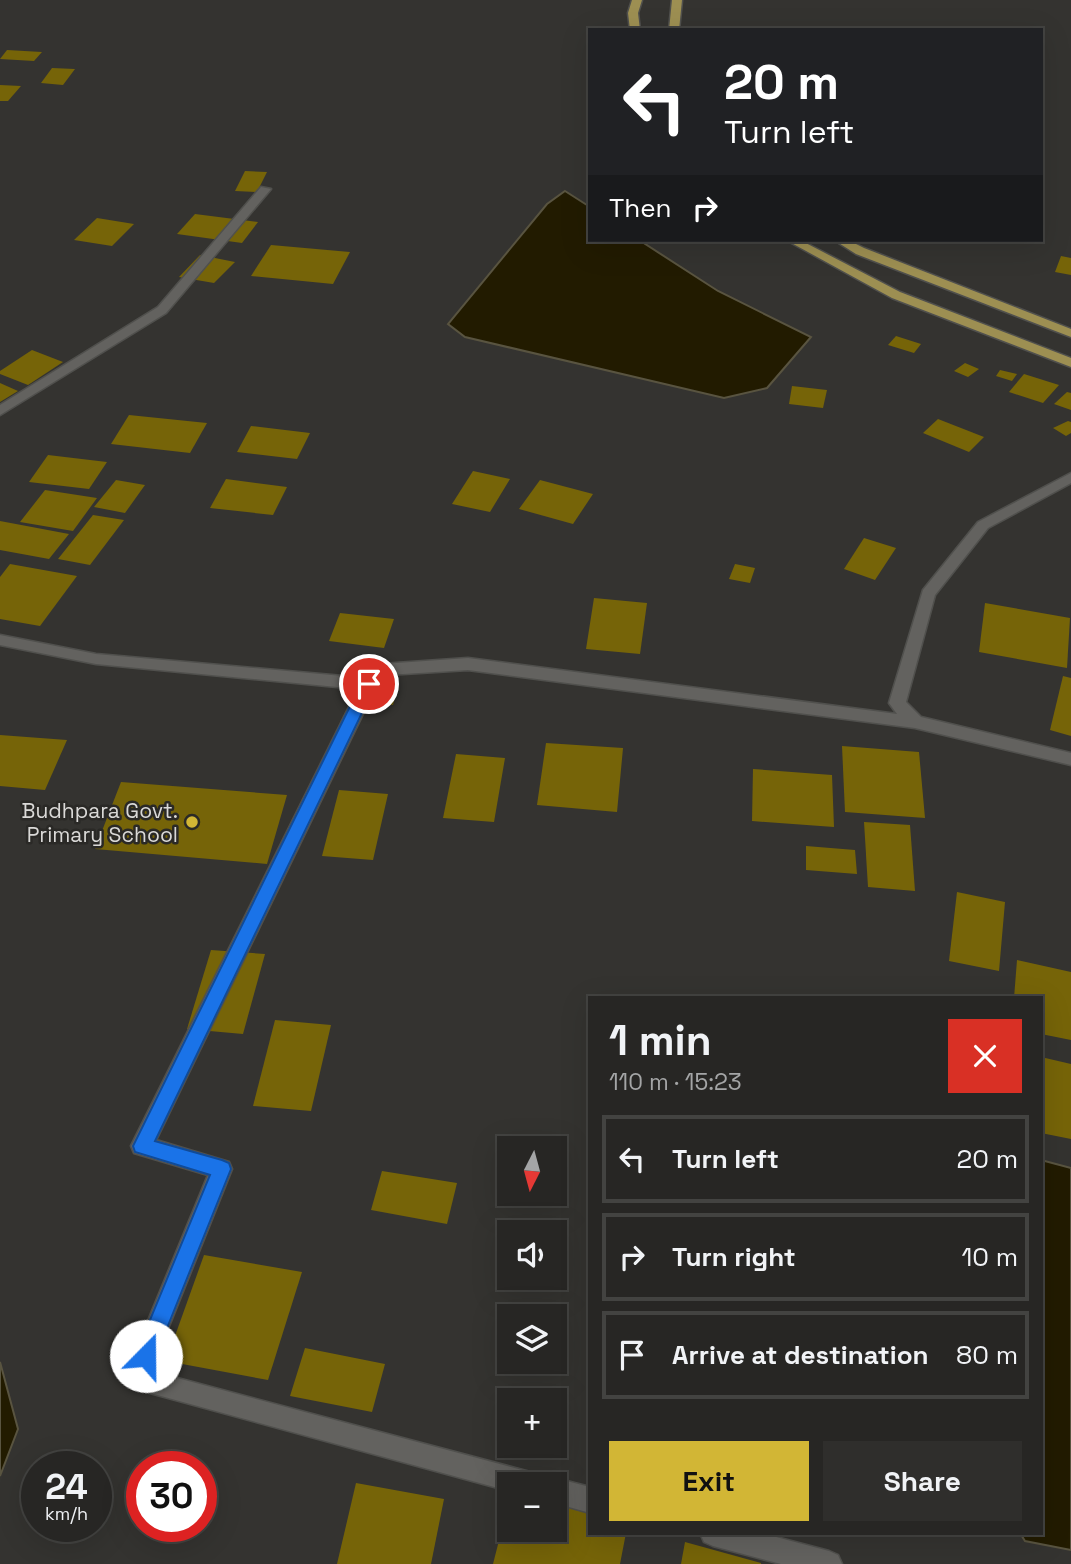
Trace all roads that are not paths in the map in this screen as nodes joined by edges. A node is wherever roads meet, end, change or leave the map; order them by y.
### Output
1 (637, 0) edge
2 (677, 0) edge
3 (635, 28) edge
4 (674, 28) edge
5 (265, 189) dead end
6 (796, 242) edge
7 (844, 242) edge
8 (1071, 333) edge
9 (1071, 363) edge
10 (0, 411) edge
11 (1071, 477) edge
12 (0, 640) edge
13 (369, 684) junction
14 (915, 722) junction
15 (1071, 759) edge
16 (497, 1475) edge
17 (567, 1494) edge
18 (588, 1499) edge
19 (720, 1535) edge
20 (829, 1564) edge

1 - 3 main road
2 - 4 main road
5 - 10 street
6 - 9 main road
7 - 8 main road
11 - 14 street
12 - 13 street
13 - 14 street
13 - 16 street
14 - 15 street
17 - 18 street
19 - 20 street

